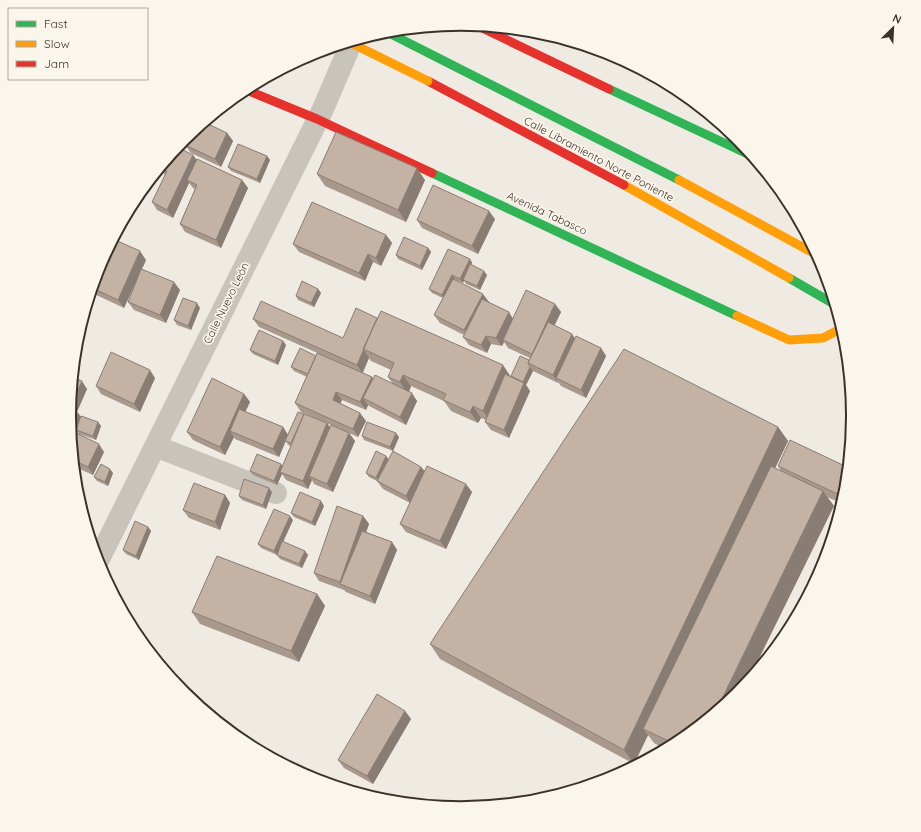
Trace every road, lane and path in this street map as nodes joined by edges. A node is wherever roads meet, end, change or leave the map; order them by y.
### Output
1 (489, 32) edge
2 (395, 36) edge
3 (357, 45) edge
4 (349, 48) edge
5 (253, 93) edge
6 (317, 119) junction
7 (738, 149) edge
8 (808, 250) edge
9 (827, 300) edge
10 (836, 331) edge
11 (155, 446) junction
12 (276, 493) dead end
13 (101, 553) edge

1 - 7 main road
2 - 8 main road, Calle Libramiento Norte Poniente
3 - 9 main road, Calle Libramiento Norte Poniente, bridge
4 - 6 street, Calle Nuevo León
5 - 6 main road, Avenida Tabasco
6 - 10 main road, Avenida Tabasco
6 - 11 street, Calle Nuevo León
11 - 12 street
11 - 13 street, Calle Nuevo León

